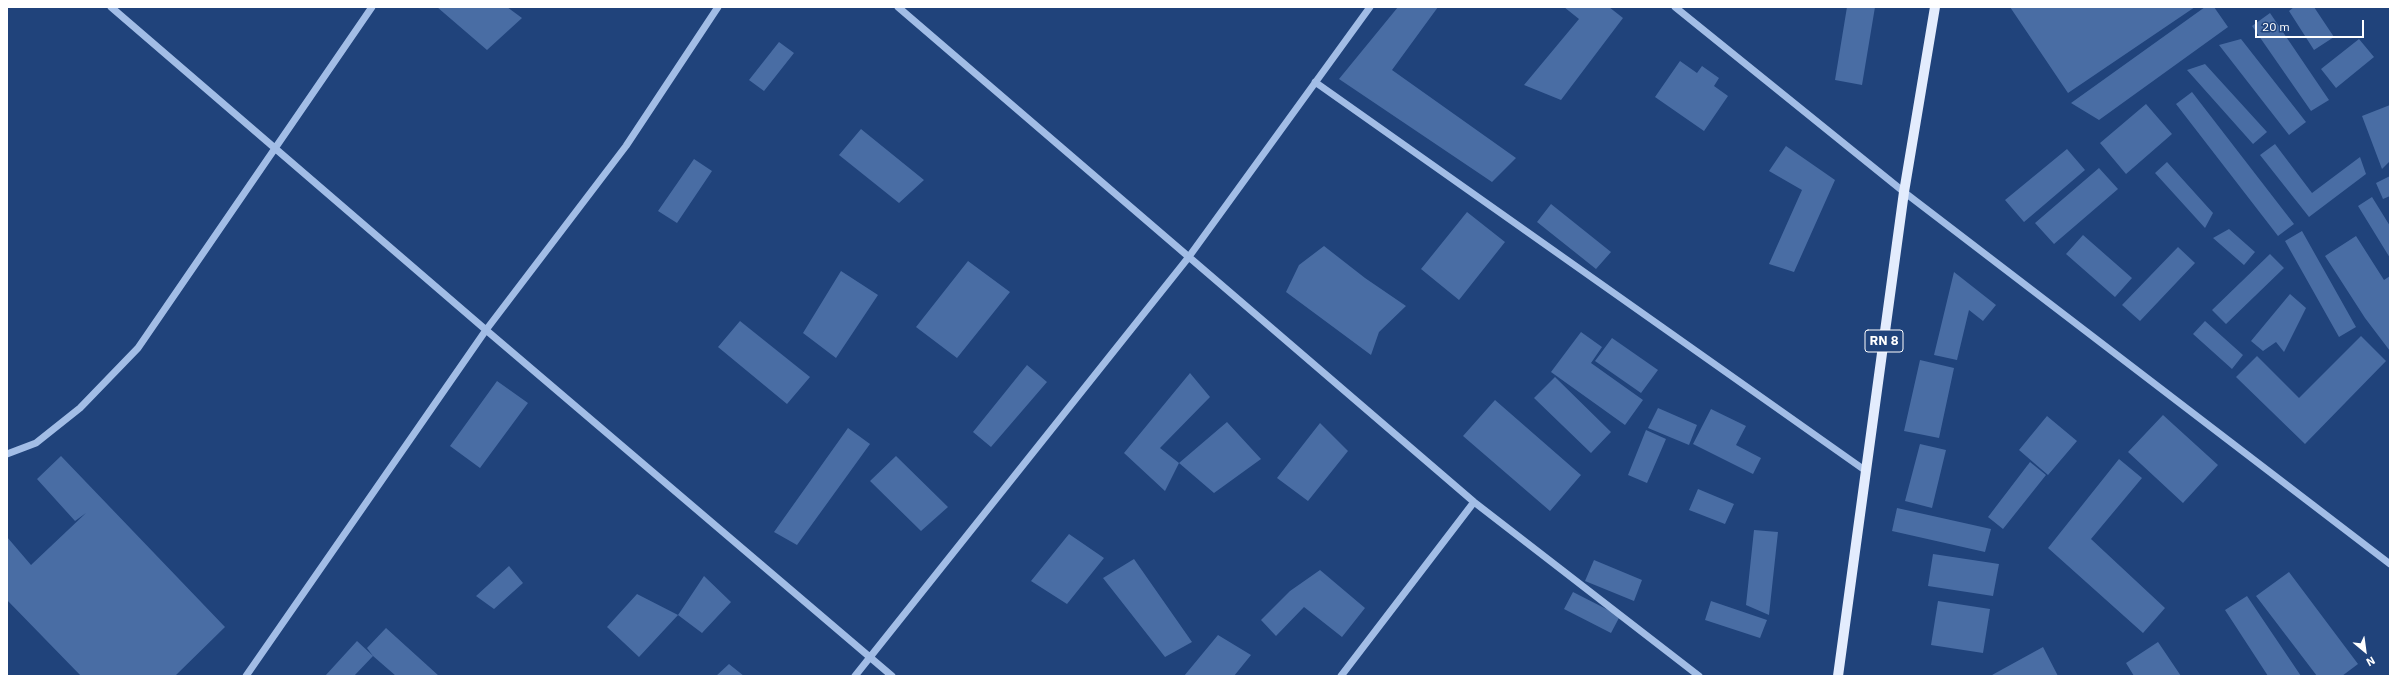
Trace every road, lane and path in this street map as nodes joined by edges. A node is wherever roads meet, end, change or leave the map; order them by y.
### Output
1 (111, 7) edge
2 (372, 7) edge
3 (718, 7) edge
4 (898, 7) edge
5 (1370, 7) edge
6 (1675, 7) edge
7 (1935, 7) edge
8 (1315, 82) junction
9 (275, 149) junction
10 (1904, 192) junction
11 (1188, 258) junction
12 (486, 330) junction
13 (7, 454) edge
14 (1866, 471) junction
15 (1474, 502) junction
16 (2390, 564) edge
17 (871, 656) junction
18 (246, 676) edge
19 (855, 676) edge
20 (892, 676) edge
21 (1341, 676) edge
22 (1699, 676) edge
23 (1838, 676) edge

1 - 9 street
2 - 9 street
3 - 12 street
4 - 11 street
5 - 8 street
6 - 10 street
7 - 10 main road, RN 8
8 - 11 street
8 - 14 street
9 - 12 street
9 - 13 street
10 - 14 main road, RN 8
10 - 16 street
11 - 15 street
11 - 17 street
12 - 17 street
12 - 18 street
14 - 23 main road, RN 8
15 - 21 street
15 - 22 street
17 - 19 street
17 - 20 street

